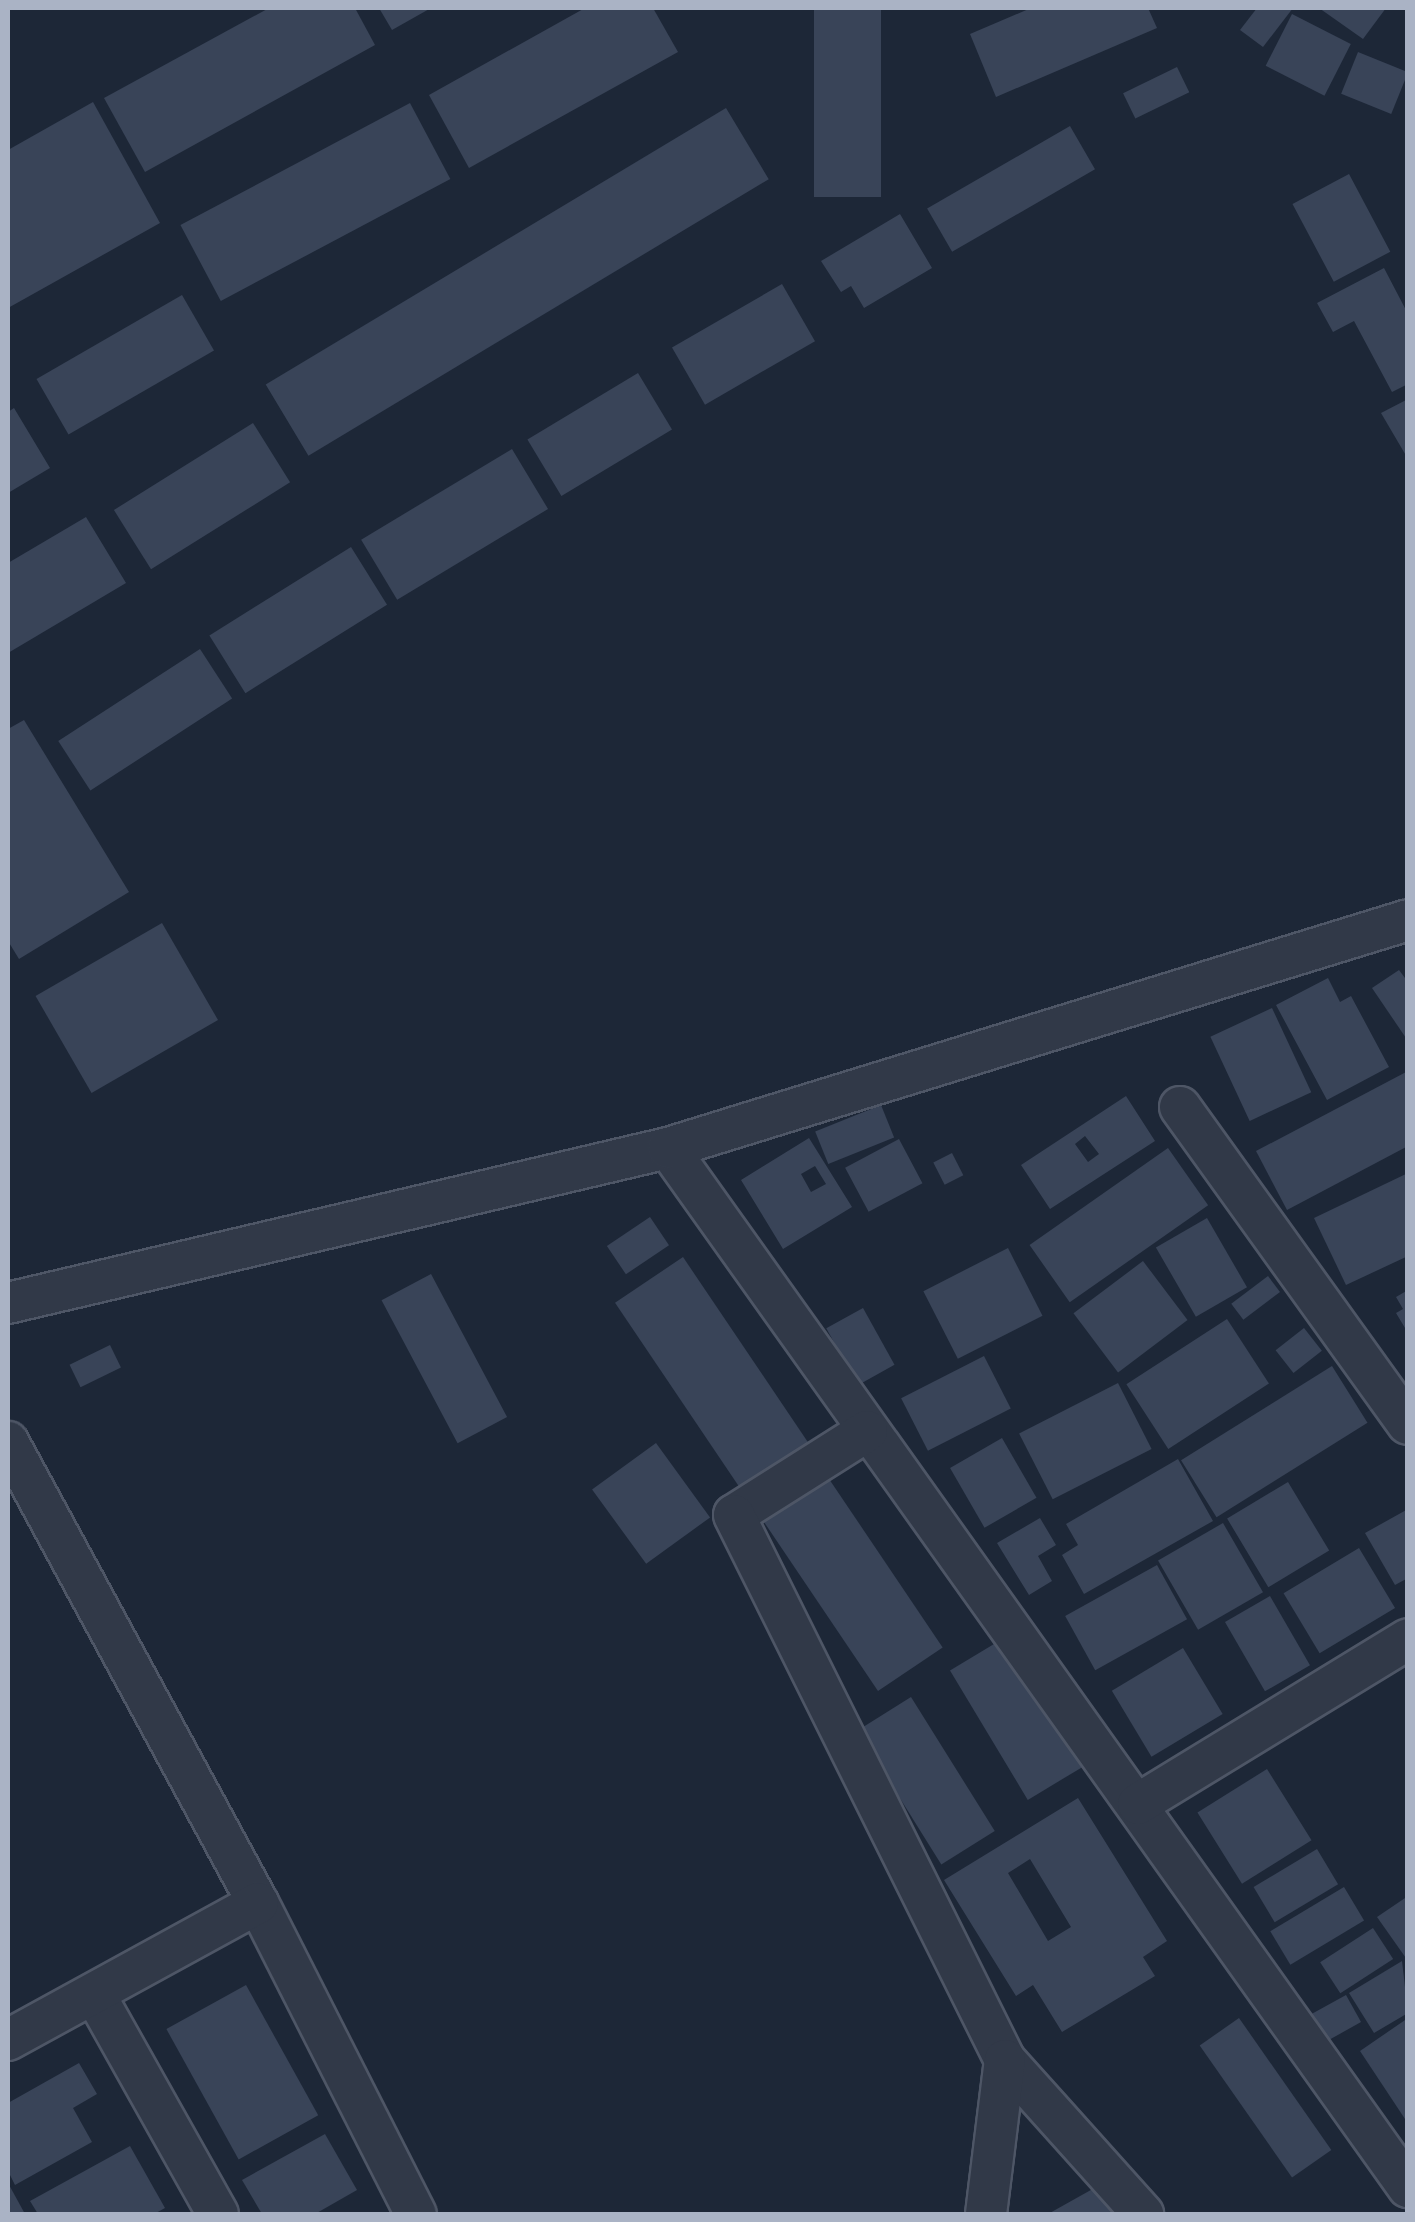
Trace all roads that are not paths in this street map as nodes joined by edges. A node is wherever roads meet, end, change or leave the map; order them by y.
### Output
1 (1408, 920) edge
2 (1180, 1107) dead end
3 (668, 1148) junction
4 (8, 1303) edge
5 (1408, 1424) edge
6 (867, 1430) junction
7 (8, 1442) edge
8 (1408, 1639) edge
9 (1138, 1804) junction
10 (258, 1903) junction
11 (95, 1995) junction
12 (8, 2040) edge
13 (1005, 2060) junction
14 (1408, 2187) edge
15 (218, 2214) edge
16 (416, 2214) edge
17 (986, 2214) edge
18 (1142, 2214) edge

1 - 3 street
2 - 5 street
3 - 4 street
3 - 6 street
6 - 9 street
6 - 13 street
7 - 10 street
8 - 9 street
9 - 14 street
10 - 11 street
10 - 16 street
11 - 12 street
11 - 15 street
13 - 17 street
13 - 18 street

